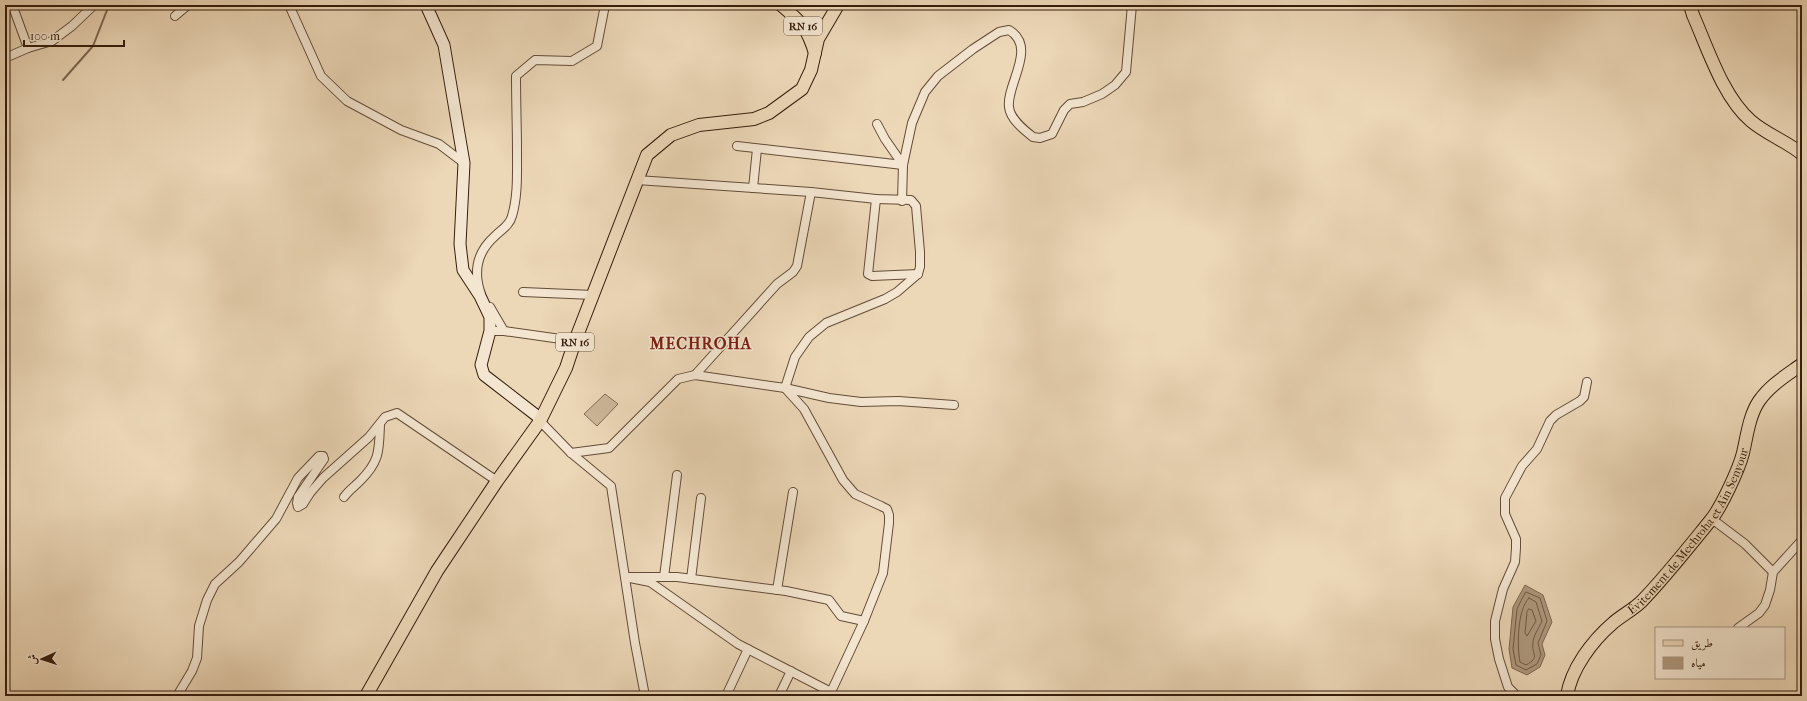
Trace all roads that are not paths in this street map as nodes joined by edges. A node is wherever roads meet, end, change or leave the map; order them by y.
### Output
1 (94, 5) edge
2 (188, 5) edge
3 (289, 5) edge
4 (426, 5) edge
5 (605, 5) edge
6 (781, 5) edge
7 (838, 5) edge
8 (1132, 5) edge
9 (1690, 5) edge
10 (12, 8) edge
11 (175, 16) dead end
12 (28, 48) junction
13 (815, 54) junction
14 (5, 58) edge
15 (878, 124) dead end
16 (737, 146) dead end
17 (757, 149) junction
18 (1802, 154) edge
19 (464, 163) junction
20 (903, 165) junction
21 (637, 180) junction
22 (753, 188) junction
23 (811, 192) junction
24 (876, 199) junction
25 (902, 201) junction
26 (918, 274) junction
27 (523, 292) dead end
28 (593, 295) junction
29 (490, 331) junction
30 (504, 331) junction
31 (575, 342) junction
32 (1802, 364) edge
33 (695, 375) junction
34 (1587, 382) dead end
35 (785, 388) junction
36 (954, 405) dead end
37 (540, 420) junction
38 (380, 424) junction
39 (572, 453) junction
40 (676, 475) dead end
41 (497, 481) junction
42 (793, 492) dead end
43 (344, 497) dead end
44 (701, 498) dead end
45 (1712, 519) junction
46 (1802, 540) edge
47 (1773, 572) junction
48 (625, 577) junction
49 (664, 577) junction
50 (690, 578) junction
51 (777, 590) junction
52 (864, 621) junction
53 (1739, 627) edge
54 (748, 649) junction
55 (791, 671) junction
56 (832, 694) edge
57 (177, 696) edge
58 (366, 696) edge
59 (645, 696) edge
60 (726, 696) edge
61 (780, 696) edge
62 (1517, 696) edge
63 (1567, 696) edge

1 - 12 street
2 - 11 street
3 - 19 street
4 - 19 main road
5 - 30 street
6 - 13 main road, RN 16
7 - 13 main road, RN 16
8 - 20 street
9 - 18 main road
10 - 12 street
12 - 14 street
13 - 21 main road, RN 16
15 - 20 street
16 - 17 street
17 - 20 street
17 - 22 street
19 - 29 main road
20 - 25 street
21 - 22 street
21 - 28 main road, RN 16
22 - 23 street
23 - 24 street
23 - 33 street
24 - 25 street
24 - 26 street
25 - 26 street
26 - 35 street
27 - 28 street
28 - 31 main road, RN 16
29 - 30 street
29 - 37 main road
30 - 31 street
31 - 37 main road, RN 16
32 - 45 main road, Évitement de Mechroha et Ain Senyour
33 - 35 street
33 - 39 street
34 - 62 street
35 - 36 street
35 - 52 street
37 - 39 street
37 - 41 main road, RN 16
38 - 41 street
38 - 43 street
38 - 57 street
39 - 48 street
40 - 49 street
41 - 58 main road, RN 16
42 - 51 street
44 - 50 street
45 - 47 street
45 - 63 main road, Évitement de Mechroha et Ain Senyour
46 - 47 street
47 - 53 street
48 - 49 street
48 - 54 street
48 - 59 street
49 - 50 street
50 - 51 street
51 - 52 street
52 - 56 street
54 - 55 street
54 - 60 street
55 - 56 street
55 - 61 street

